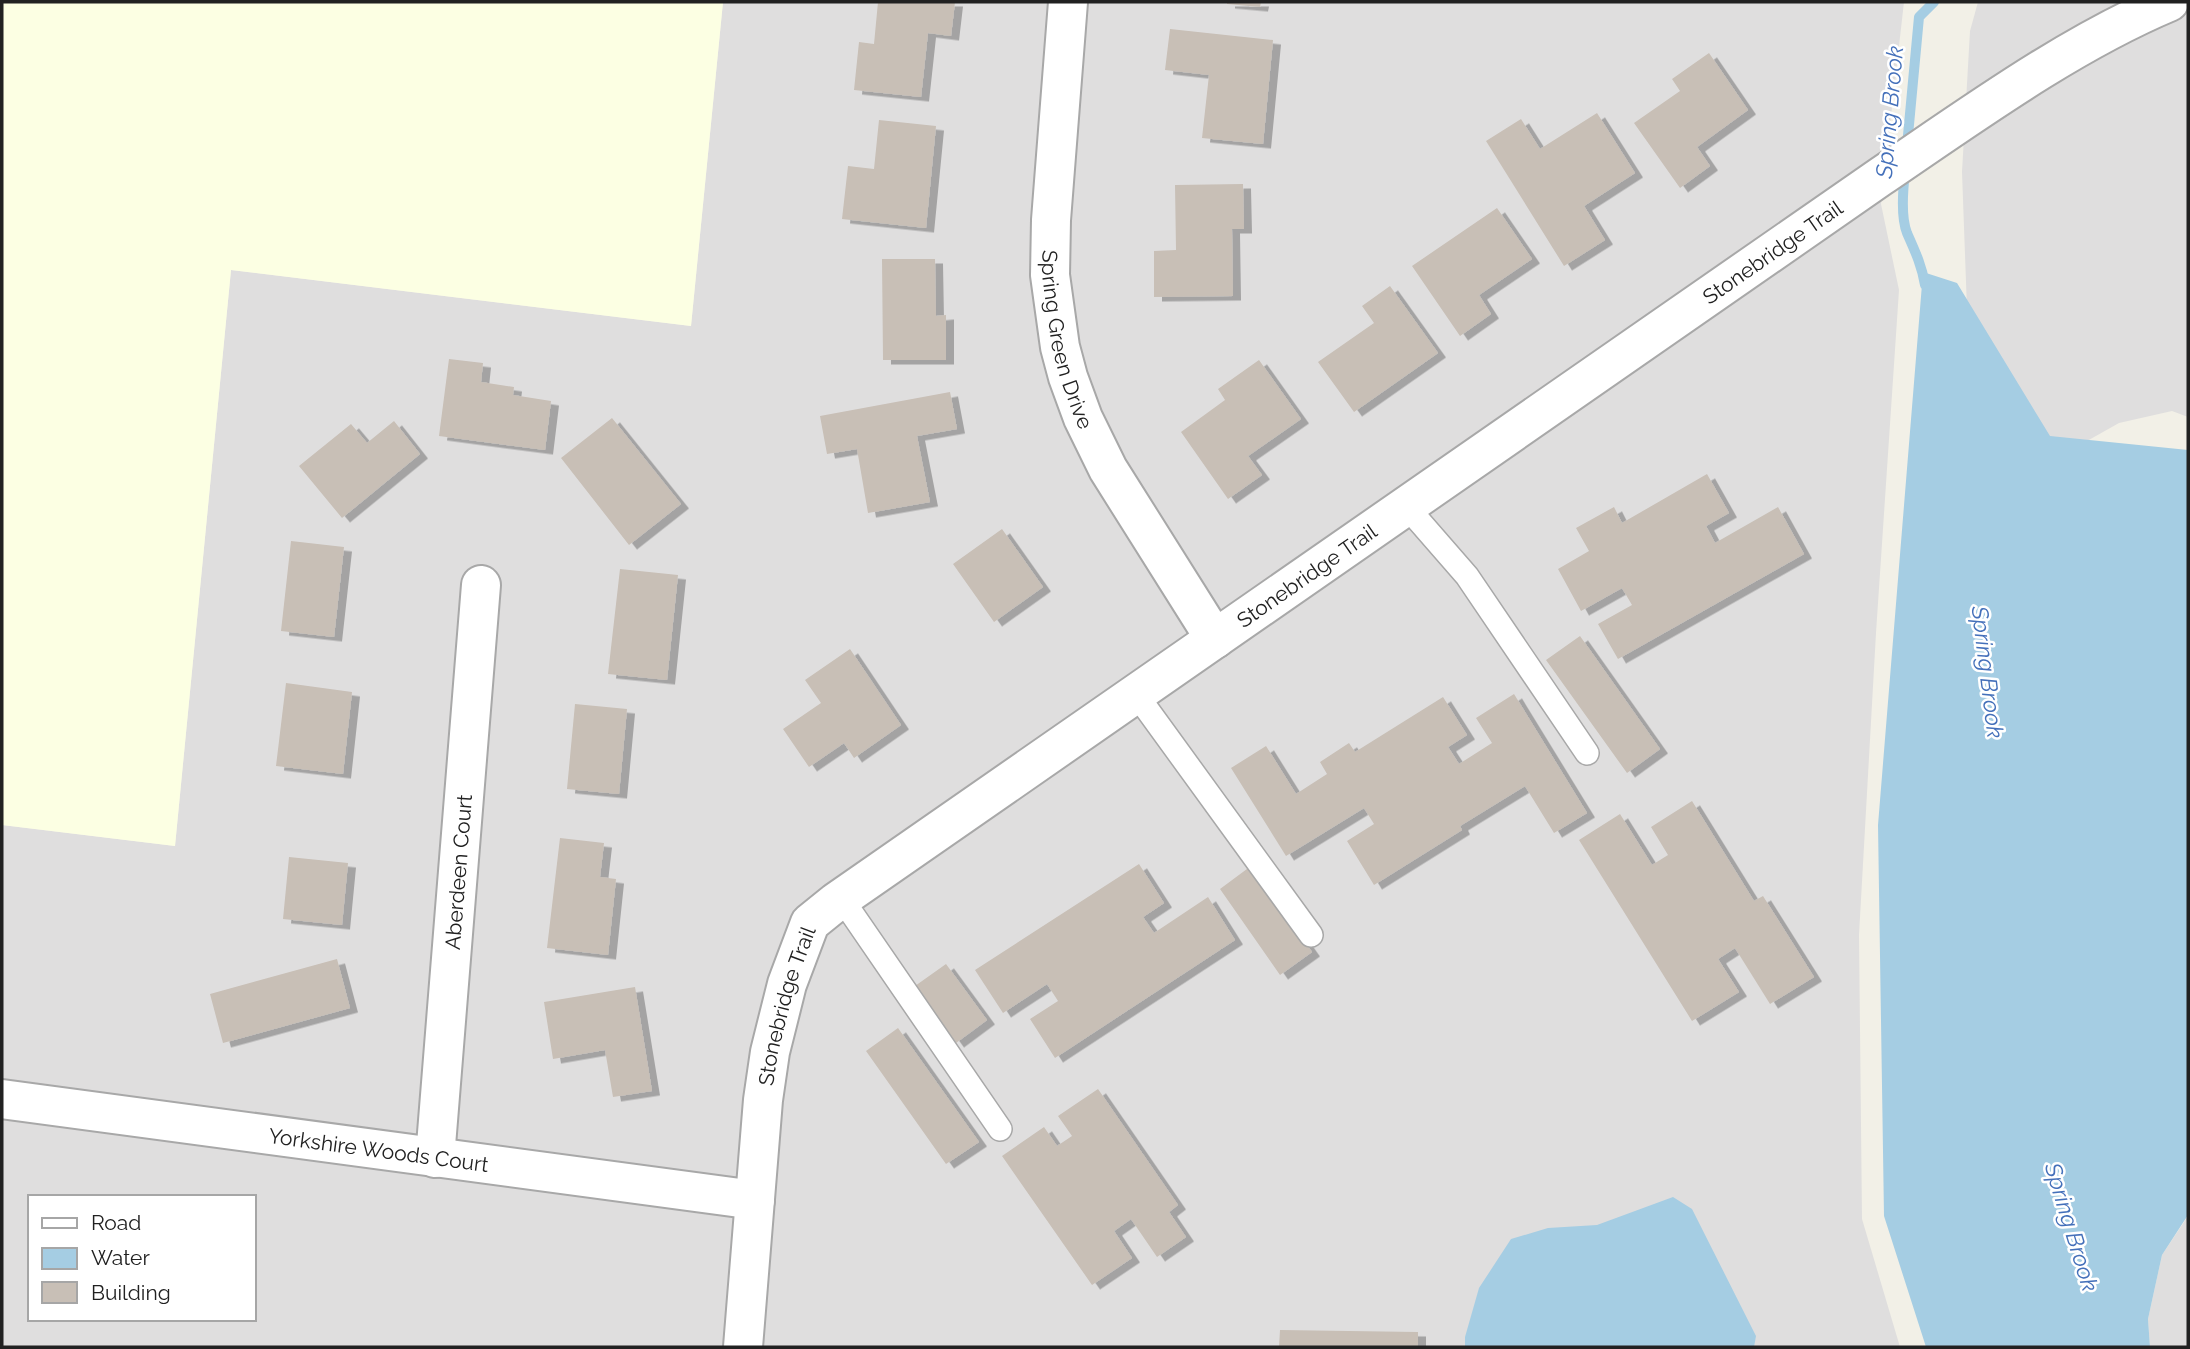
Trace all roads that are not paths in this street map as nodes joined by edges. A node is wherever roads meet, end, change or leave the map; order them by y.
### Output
1 (1068, 2) edge
2 (2169, 2) edge
3 (1406, 506) junction
4 (481, 585) dead end
5 (1214, 639) junction
6 (1136, 694) junction
7 (1587, 753) dead end
8 (842, 899) junction
9 (1311, 935) dead end
10 (2, 1099) edge
11 (1000, 1129) dead end
12 (435, 1158) junction
13 (755, 1200) junction
14 (743, 1347) edge

1 - 5 street, Spring Green Drive
2 - 3 street, Stonebridge Trail
3 - 5 street, Stonebridge Trail
3 - 7 lane
4 - 12 street, Aberdeen Court
5 - 6 street, Stonebridge Trail
6 - 8 street, Stonebridge Trail
6 - 9 lane
8 - 11 lane
8 - 13 street, Stonebridge Trail
10 - 12 street, Yorkshire Woods Court
12 - 13 street, Yorkshire Woods Court
13 - 14 street, Stonebridge Trail

